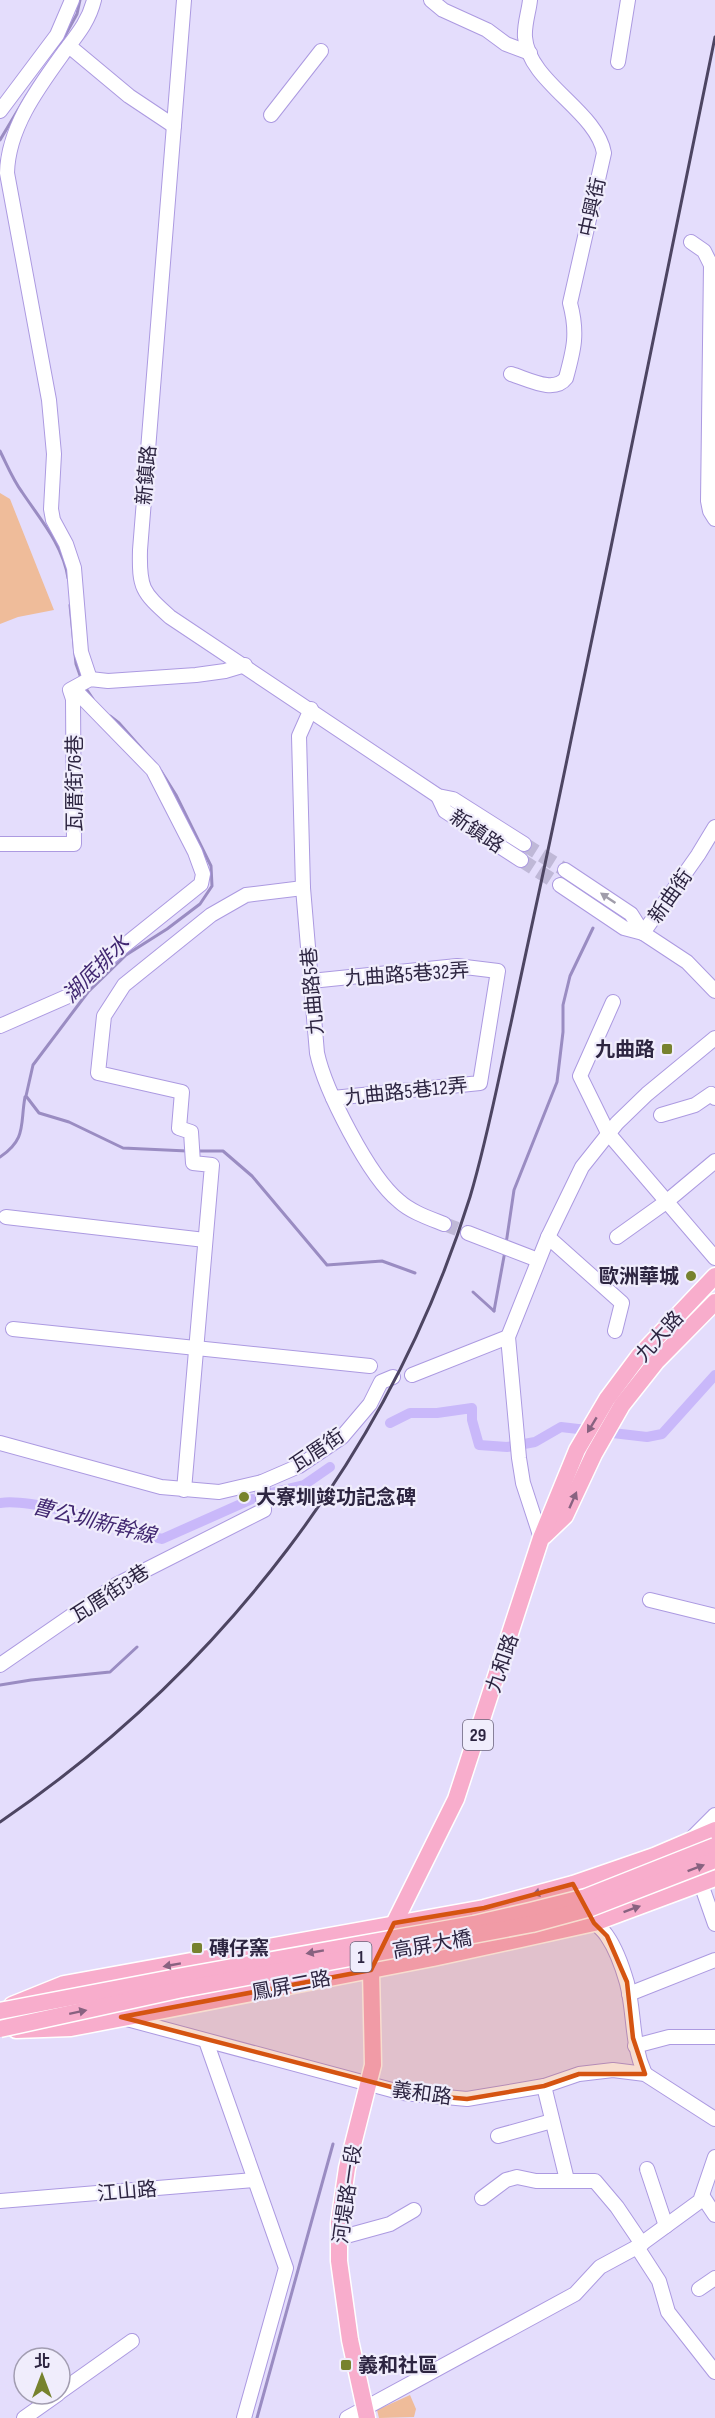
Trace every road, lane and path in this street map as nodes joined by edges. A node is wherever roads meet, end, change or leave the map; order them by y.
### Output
1 (72, 0) edge
2 (94, 0) edge
3 (184, 0) edge
4 (431, 0) edge
5 (530, 0) edge
6 (628, 0) edge
7 (69, 46) junction
8 (321, 51) dead end
9 (530, 53) junction
10 (618, 62) dead end
11 (0, 111) edge
12 (271, 115) dead end
13 (174, 126) junction
14 (691, 242) dead end
15 (511, 374) dead end
16 (715, 519) edge
17 (245, 665) junction
18 (90, 680) junction
19 (74, 689) junction
20 (311, 709) junction
21 (438, 796) junction
22 (715, 827) edge
23 (0, 844) edge
24 (524, 844) tunnel mouth
25 (521, 860) tunnel mouth
26 (565, 870) tunnel mouth
27 (560, 885) tunnel mouth
28 (303, 888) junction
29 (643, 933) junction
30 (311, 981) junction
31 (715, 991) edge
32 (613, 1002) dead end
33 (0, 1026) edge
34 (715, 1038) edge
35 (480, 1083) joint
36 (333, 1098) junction
37 (715, 1098) edge
38 (661, 1115) dead end
39 (608, 1133) junction
40 (715, 1161) edge
41 (666, 1202) junction
42 (6, 1217) dead end
43 (444, 1224) tunnel mouth
44 (468, 1233) tunnel mouth
45 (548, 1237) junction
46 (617, 1237) dead end
47 (205, 1240) junction
48 (715, 1258) edge
49 (538, 1260) junction
50 (715, 1276) edge
51 (715, 1302) edge
52 (13, 1329) dead end
53 (615, 1330) dead end
54 (508, 1337) junction
55 (196, 1348) junction
56 (370, 1366) dead end
57 (412, 1375) dead end
58 (393, 1377) dead end
59 (615, 1402) junction
60 (0, 1443) edge
61 (262, 1482) junction
62 (184, 1490) junction
63 (541, 1538) junction
64 (650, 1600) dead end
65 (715, 1616) edge
66 (0, 1665) edge
67 (715, 1815) edge
68 (715, 1830) edge
69 (687, 1842) junction
70 (715, 1846) edge
71 (715, 1860) edge
72 (708, 1881) edge
73 (573, 1884) junction
74 (394, 1923) junction
75 (594, 1923) junction
76 (715, 1924) edge
77 (715, 1960) edge
78 (370, 1970) junction
79 (629, 1994) junction
80 (0, 2010) edge
81 (121, 2017) junction
82 (0, 2029) edge
83 (715, 2037) edge
84 (206, 2041) junction
85 (635, 2046) junction
86 (645, 2074) junction
87 (368, 2083) junction
88 (544, 2086) junction
89 (715, 2119) edge
90 (552, 2121) junction
91 (498, 2136) dead end
92 (715, 2157) edge
93 (647, 2169) dead end
94 (254, 2180) junction
95 (567, 2180) junction
96 (703, 2197) junction
97 (482, 2198) dead end
98 (0, 2201) edge
99 (414, 2210) dead end
100 (715, 2215) edge
101 (666, 2226) junction
102 (339, 2238) junction
103 (639, 2245) junction
104 (715, 2278) edge
105 (699, 2289) dead end
106 (132, 2341) dead end
107 (715, 2372) edge
108 (72, 2384) edge
109 (41, 2406) edge
110 (365, 2413) edge
111 (24, 2418) edge
112 (244, 2418) edge
113 (346, 2418) edge

1 - 11 street
2 - 7 street
3 - 13 street, 新鎮路
4 - 9 street
5 - 9 street, 中興街
6 - 10 street
7 - 13 street
7 - 18 street
8 - 12 street
9 - 15 street, 中興街
13 - 17 street, 新鎮路
14 - 16 street
17 - 18 street
17 - 20 street, 新鎮路
18 - 19 street
19 - 23 street, 瓦厝街76巷
19 - 33 street
20 - 21 street, 新鎮路
20 - 28 street, 九曲路5巷
21 - 24 street, 新鎮路
21 - 25 street, 新鎮路
22 - 29 street, 新曲街
29 -> 26 street
27 - 29 street
28 - 30 street, 九曲路5巷
28 - 47 street
29 - 31 street
30 - 35 street, 九曲路5巷32弄
30 - 36 street, 九曲路5巷
32 - 39 street
34 - 39 street
35 - 36 street, 九曲路5巷12弄
36 - 43 street, 九曲路5巷
37 - 38 street
39 - 41 street
39 - 45 street
40 - 41 street
41 - 46 street
41 - 48 street
42 - 47 street
44 - 49 street
45 - 49 street
45 - 53 street
47 - 55 street
49 - 54 street
50 - 59 main road, 九大路 / 29
51 - 59 main road, 九大路 / 29
52 - 55 street
54 - 57 street
54 - 63 street
55 - 56 street
55 - 62 street
58 - 61 street, 瓦厝街
59 -> 63 main road, 九和路 / 29
63 -> 59 main road, 29
60 - 62 street, 瓦厝街
61 - 62 street, 瓦厝街
61 - 66 street, 瓦厝街3巷
63 - 74 main road, 九和路 / 29
64 - 65 street
67 - 69 street
68 - 69 main road, 1
69 - 73 main road, 1
70 -> 80 main road, 高屏大橋 / 1, bridge
82 -> 71 main road, 高屏大橋 / 1, bridge
75 -> 72 main road, 鳳屏二路 / 1
72 - 76 street
73 -> 74 main road, 1
73 - 75 street
74 - 78 main road, 九和路 / 29
74 -> 80 main road, 1
75 - 78 main road, 鳳屏二路 / 1
75 - 79 street
77 - 79 street
78 - 81 main road, 鳳屏二路 / 1
78 - 87 main road, 河堤路一段 / 29
79 - 85 street
81 - 82 main road, 鳳屏二路 / 1
81 - 84 street, 義和路
83 - 85 street
84 - 87 street, 義和路
84 - 94 street
85 - 86 street
86 - 88 street, 義和路
86 - 89 street, 義和路
87 - 88 street, 義和路
87 - 102 main road, 河堤路一段 / 29
88 - 90 street
90 - 91 street
90 - 95 street
92 - 96 street
93 - 101 street
94 - 98 street, 江山路
94 - 112 street
95 - 97 street
95 - 103 street
96 - 100 street
96 - 101 street
99 - 102 street
101 - 103 street
102 - 110 main road, 河堤路一段 / 29
103 - 107 street
103 - 110 street
104 - 105 street
106 - 108 street
109 - 111 street
110 - 113 street

